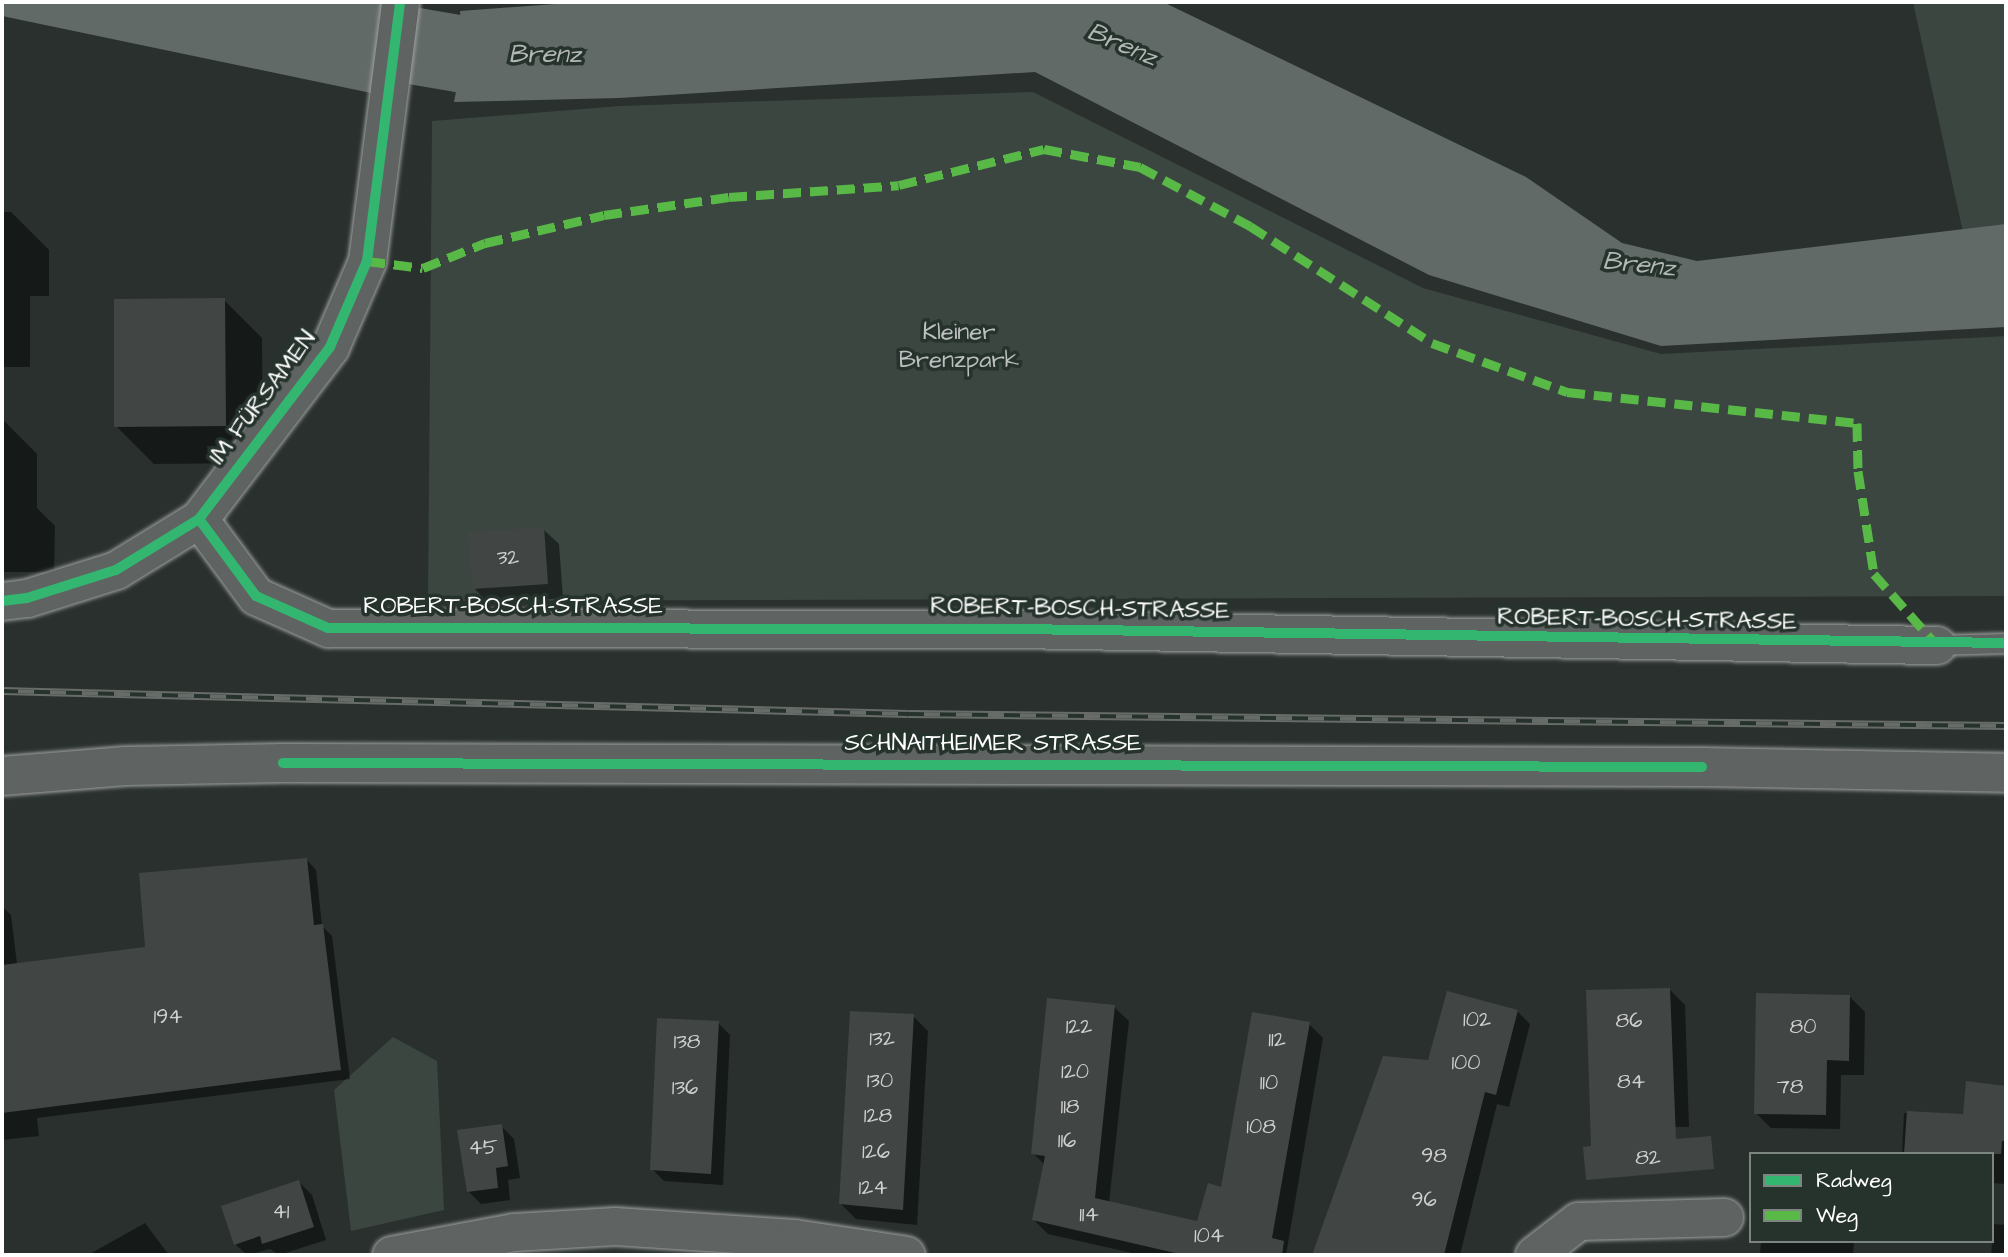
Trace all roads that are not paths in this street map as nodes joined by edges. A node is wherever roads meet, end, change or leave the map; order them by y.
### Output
1 (400, 2) edge
2 (199, 519) junction
3 (2, 601) edge
4 (2006, 643) edge
5 (1937, 645) joint
6 (2006, 773) edge
7 (2, 776) edge
8 (1724, 1217) dead end
9 (516, 1243) edge
10 (391, 1255) edge
11 (906, 1255) edge
12 (1534, 1255) edge

1 - 2 street, IM FÜRSAMEN
2 - 3 street, IM FÜRSAMEN
2 - 5 street, ROBERT-BOSCH-STRASSE
4 - 5 lane, ROBERT-BOSCH-STRASSE
6 - 7 street, SCHNAITHEIMER STRASSE
8 - 12 street
9 - 10 street
9 - 11 street

